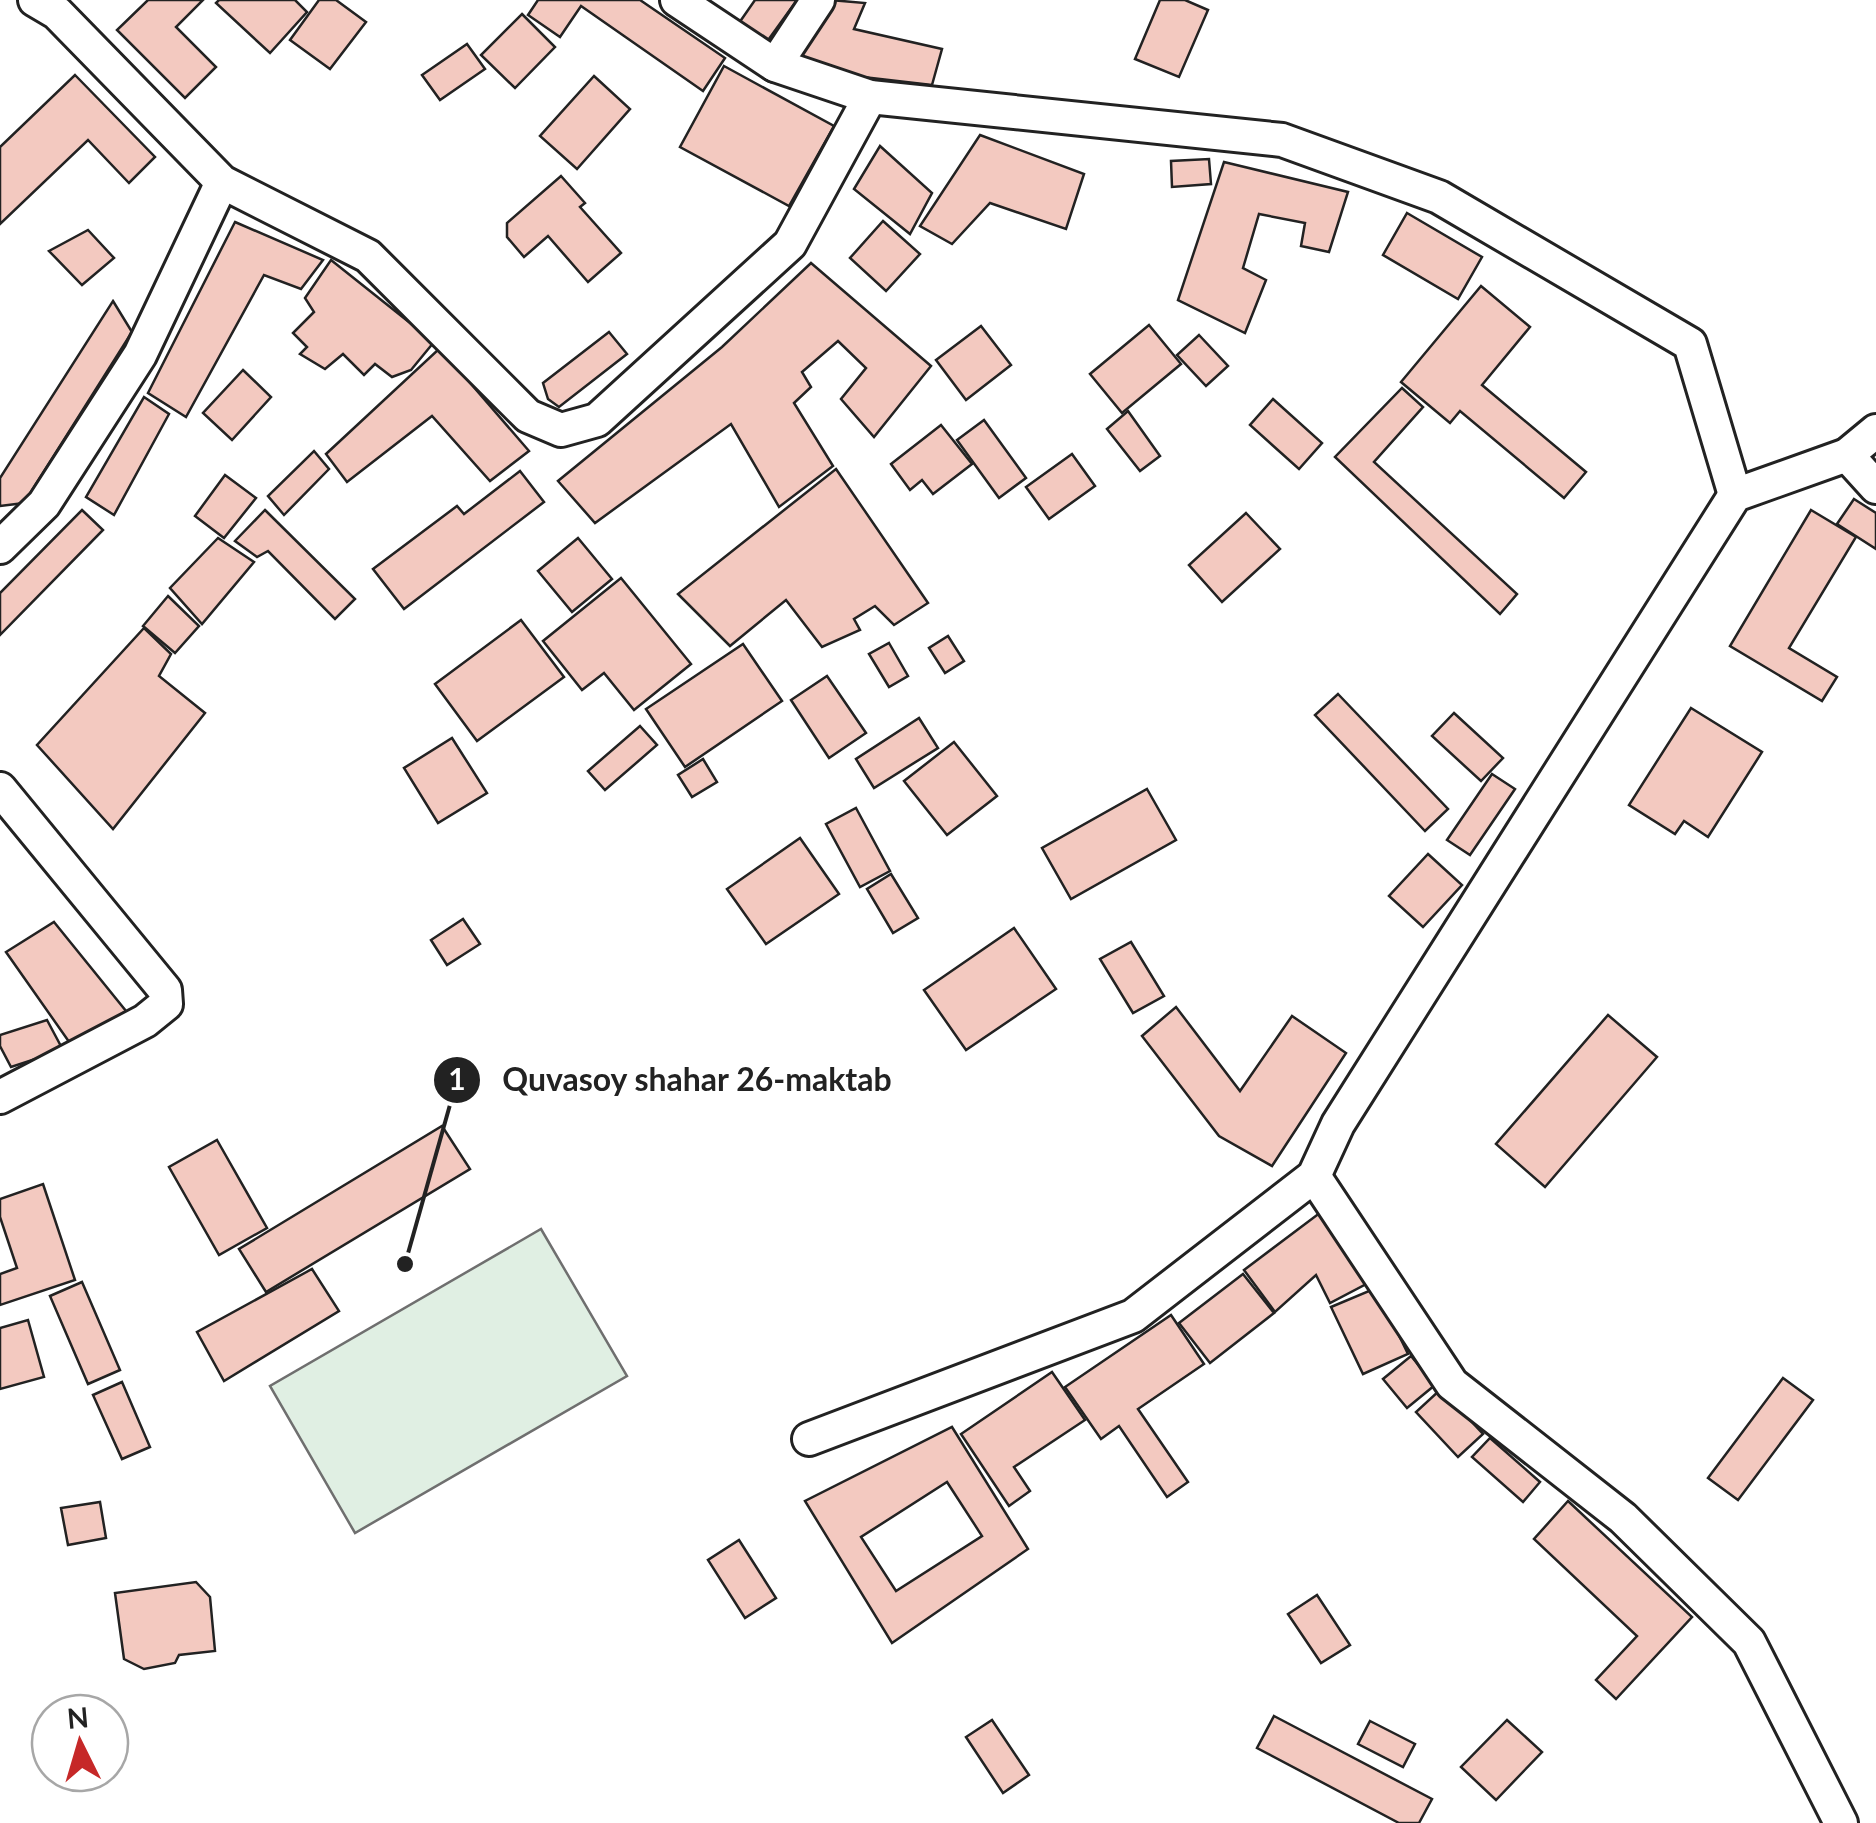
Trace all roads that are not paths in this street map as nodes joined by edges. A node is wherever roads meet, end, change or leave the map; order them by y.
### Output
1 (34, 0) edge
2 (677, 0) edge
3 (818, 0) edge
4 (775, 65) junction
5 (870, 97) junction
6 (222, 182) junction
7 (1876, 431) edge
8 (1847, 455) junction
9 (1876, 487) edge
10 (1735, 495) junction
11 (0, 546) edge
12 (0, 789) edge
13 (0, 1096) edge
14 (1314, 1176) junction
15 (809, 1439) dead end
16 (1841, 1823) edge

1 - 6 street
2 - 4 street
3 - 4 street
4 - 5 street
5 - 6 street
5 - 10 street
6 - 11 street
7 - 8 street
8 - 9 street
8 - 10 street
10 - 14 street
12 - 13 street
14 - 15 street
14 - 16 street

